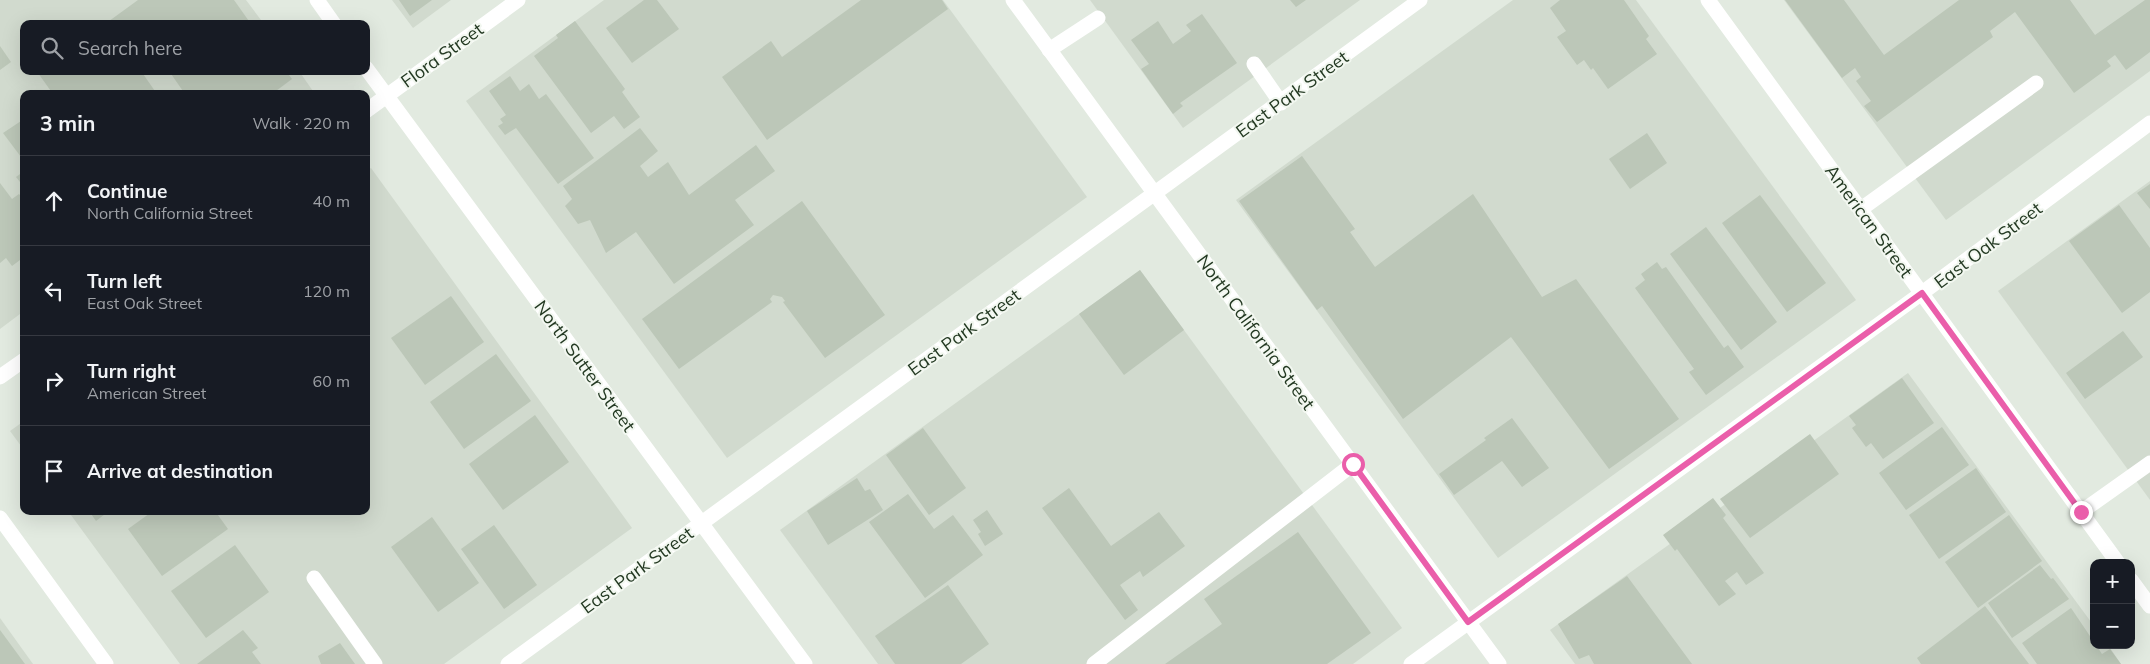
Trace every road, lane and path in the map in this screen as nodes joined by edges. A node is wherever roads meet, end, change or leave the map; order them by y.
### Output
1 (317, 0) edge
2 (518, 0) edge
3 (1013, 0) edge
4 (1420, 0) edge
5 (1708, 0) edge
6 (1098, 18) dead end
7 (331, 20) edge
8 (1049, 50) junction
9 (1254, 64) dead end
10 (370, 73) edge
11 (2036, 84) dead end
12 (387, 96) junction
13 (1281, 103) junction
14 (370, 108) edge
15 (2150, 124) edge
16 (1155, 193) junction
17 (1861, 209) junction
18 (1922, 293) junction
19 (20, 363) edge
20 (0, 377) edge
21 (2150, 463) edge
22 (1353, 464) junction
23 (2081, 512) junction
24 (0, 518) edge
25 (700, 523) junction
26 (2115, 559) edge
27 (314, 578) dead end
28 (2135, 585) edge
29 (2150, 606) edge
30 (1468, 622) junction
31 (106, 664) edge
32 (375, 664) edge
33 (508, 664) edge
34 (805, 664) edge
35 (1094, 664) edge
36 (1411, 664) edge
37 (1499, 664) edge

1 - 7 street
2 - 12 street, Flora Street
3 - 8 street, North California Street
4 - 13 street, East Park Street
5 - 17 street, American Street
6 - 8 street
8 - 16 street, North California Street
9 - 13 street
10 - 12 street, North Sutter Street
11 - 17 street
12 - 14 street, Flora Street
12 - 25 street, North Sutter Street
13 - 16 street, East Park Street
15 - 18 street, East Oak Street
16 - 22 street, North California Street
16 - 25 street, East Park Street
17 - 18 street, American Street
18 - 23 street, American Street
18 - 30 street, East Oak Street
19 - 20 street
21 - 23 street
22 - 30 street, North California Street
22 - 35 street
23 - 26 street, American Street
24 - 31 street
25 - 33 street, East Park Street
25 - 34 street, North Sutter Street
27 - 32 street
28 - 29 street
30 - 36 street, East Oak Street
30 - 37 street, North California Street

